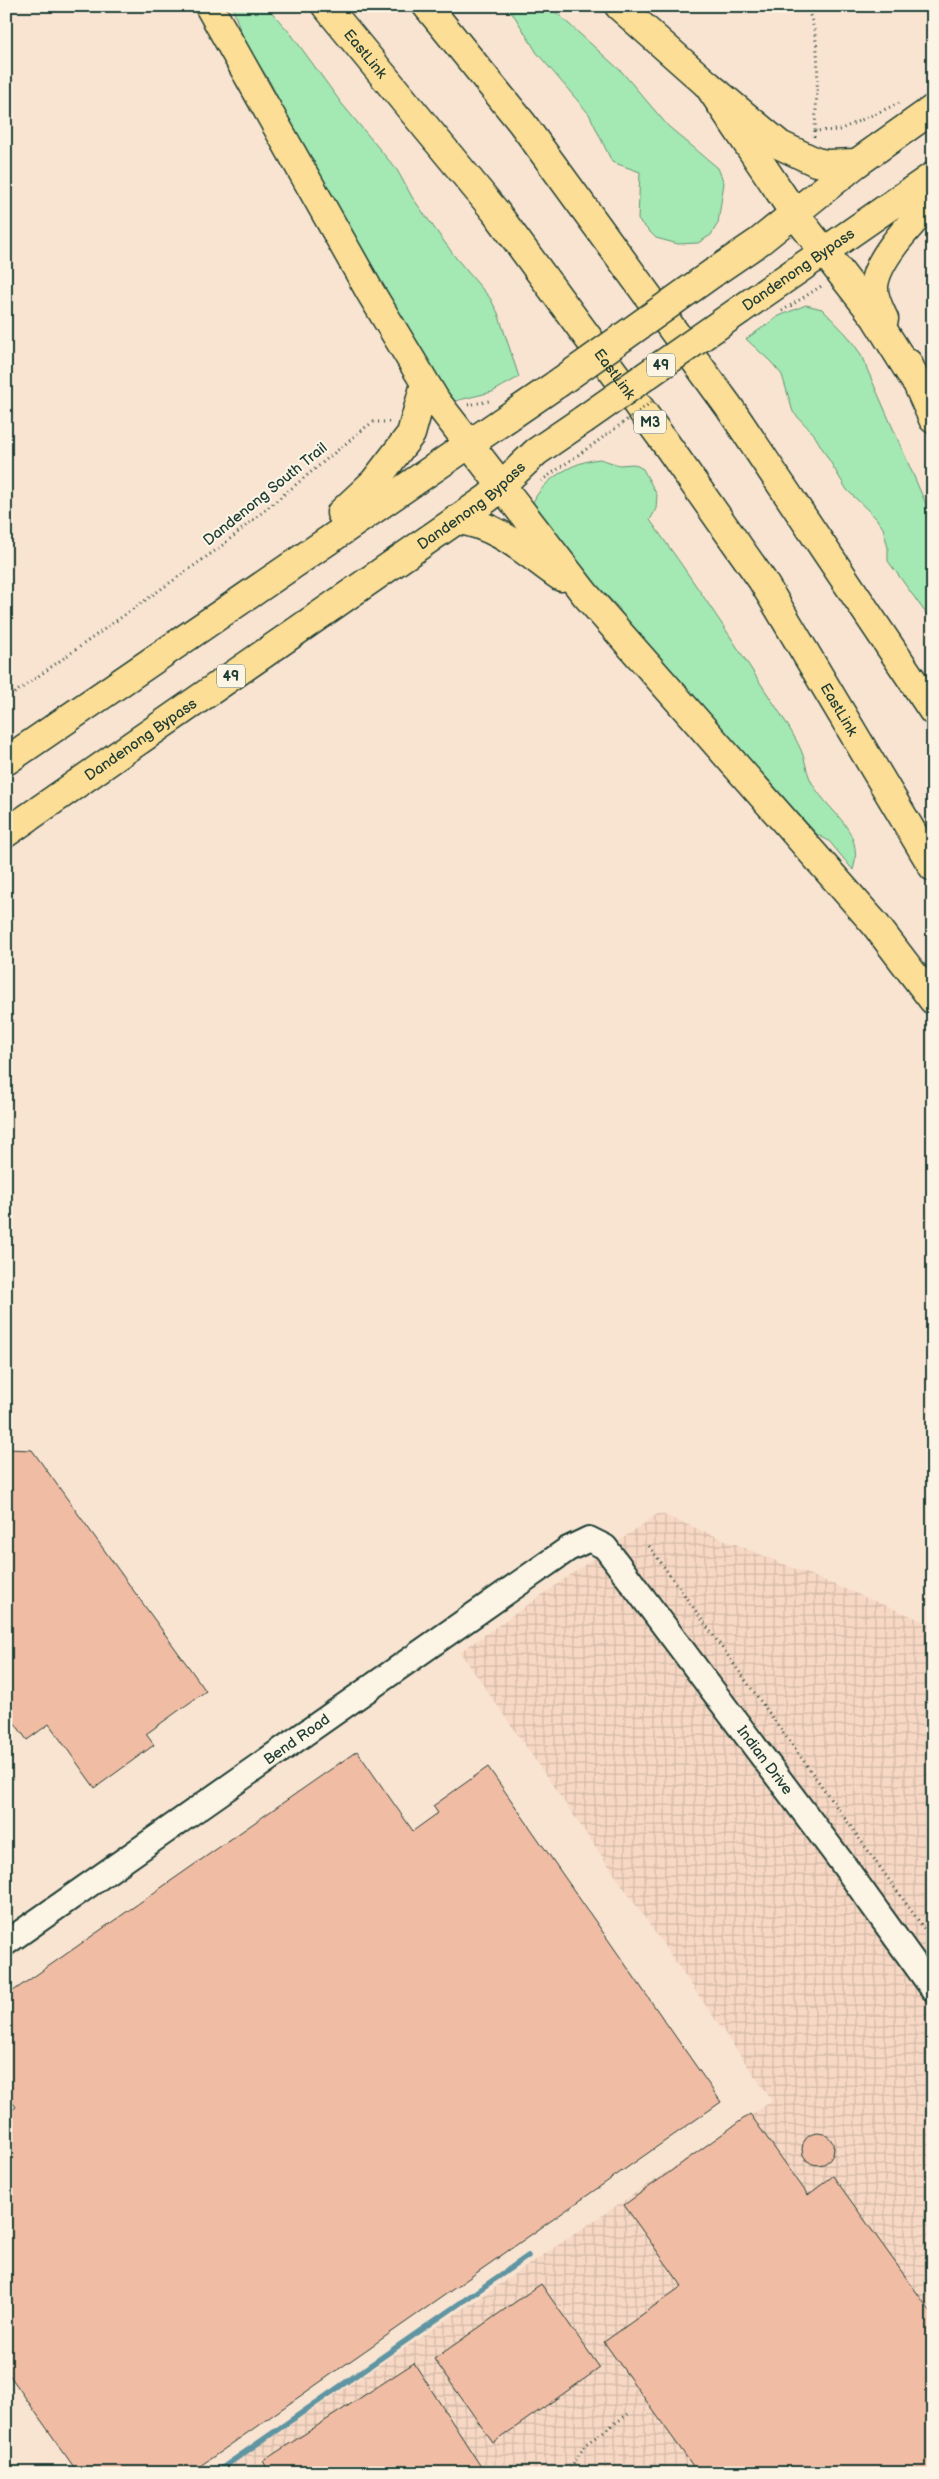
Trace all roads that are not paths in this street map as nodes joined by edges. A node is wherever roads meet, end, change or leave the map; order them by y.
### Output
1 (209, 6) edge
2 (326, 6) edge
3 (427, 6) edge
4 (620, 6) edge
5 (708, 85) junction
6 (933, 109) edge
7 (857, 163) junction
8 (933, 176) edge
9 (933, 200) edge
10 (794, 213) junction
11 (823, 252) junction
12 (914, 379) junction
13 (425, 384) junction
14 (933, 419) edge
15 (468, 444) junction
16 (502, 485) junction
17 (456, 520) junction
18 (584, 594) junction
19 (188, 635) junction
20 (933, 711) edge
21 (6, 761) edge
22 (6, 832) edge
23 (933, 867) edge
24 (933, 1000) edge
25 (589, 1539) joint
26 (6, 1943) edge
27 (933, 1989) edge

1 - 13 highway
2 - 23 highway, EastLink / M3
3 - 20 highway
4 - 5 highway
5 - 7 highway
5 - 10 highway
6 - 7 highway
7 - 10 highway
8 - 11 highway, Dandenong Bypass / 49
9 - 12 highway
10 - 11 highway
10 - 15 highway, bridge
11 - 12 highway
11 - 16 highway, Dandenong Bypass / 49, bridge
12 - 14 highway
13 - 15 highway
13 - 19 highway
15 - 16 highway
15 - 19 highway
16 - 17 highway, Dandenong Bypass / 49
16 - 18 highway
17 - 18 highway
17 - 22 highway, Dandenong Bypass / 49
18 - 24 highway
19 - 21 highway
25 - 26 street, Bend Road
25 - 27 street, Indian Drive

